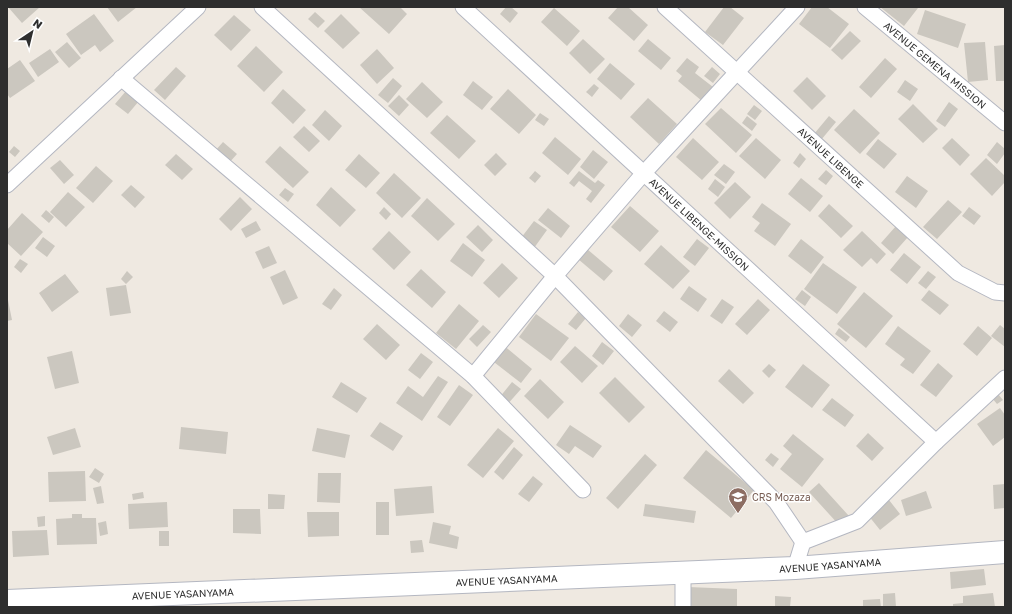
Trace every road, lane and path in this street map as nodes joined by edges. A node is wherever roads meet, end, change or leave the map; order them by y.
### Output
1 (198, 7) edge
2 (262, 7) edge
3 (463, 7) edge
4 (665, 7) edge
5 (797, 7) edge
6 (865, 7) edge
7 (737, 72) junction
8 (121, 78) junction
9 (1005, 123) edge
10 (643, 174) junction
11 (7, 185) edge
12 (555, 276) junction
13 (1005, 293) edge
14 (473, 376) junction
15 (1005, 378) edge
16 (936, 442) junction
17 (583, 490) dead end
18 (803, 542) junction
19 (1005, 552) edge
20 (795, 568) junction
21 (683, 572) junction
22 (7, 601) edge
23 (683, 607) edge

1 - 8 street
2 - 12 street
3 - 10 street, AVENUE LIBENGE-MISSION
4 - 7 street, AVENUE LIBENGE
5 - 7 street
6 - 9 street, AVENUE GEMENA MISSION
7 - 10 street
7 - 13 street, AVENUE LIBENGE
8 - 11 street
8 - 14 street
10 - 12 street
10 - 16 street, AVENUE LIBENGE-MISSION
12 - 14 street
12 - 18 street
14 - 17 street
15 - 16 street
16 - 18 street
18 - 20 street
19 - 20 street, AVENUE YASANYAMA
20 - 21 street, AVENUE YASANYAMA
21 - 22 street, AVENUE YASANYAMA
21 - 23 street

